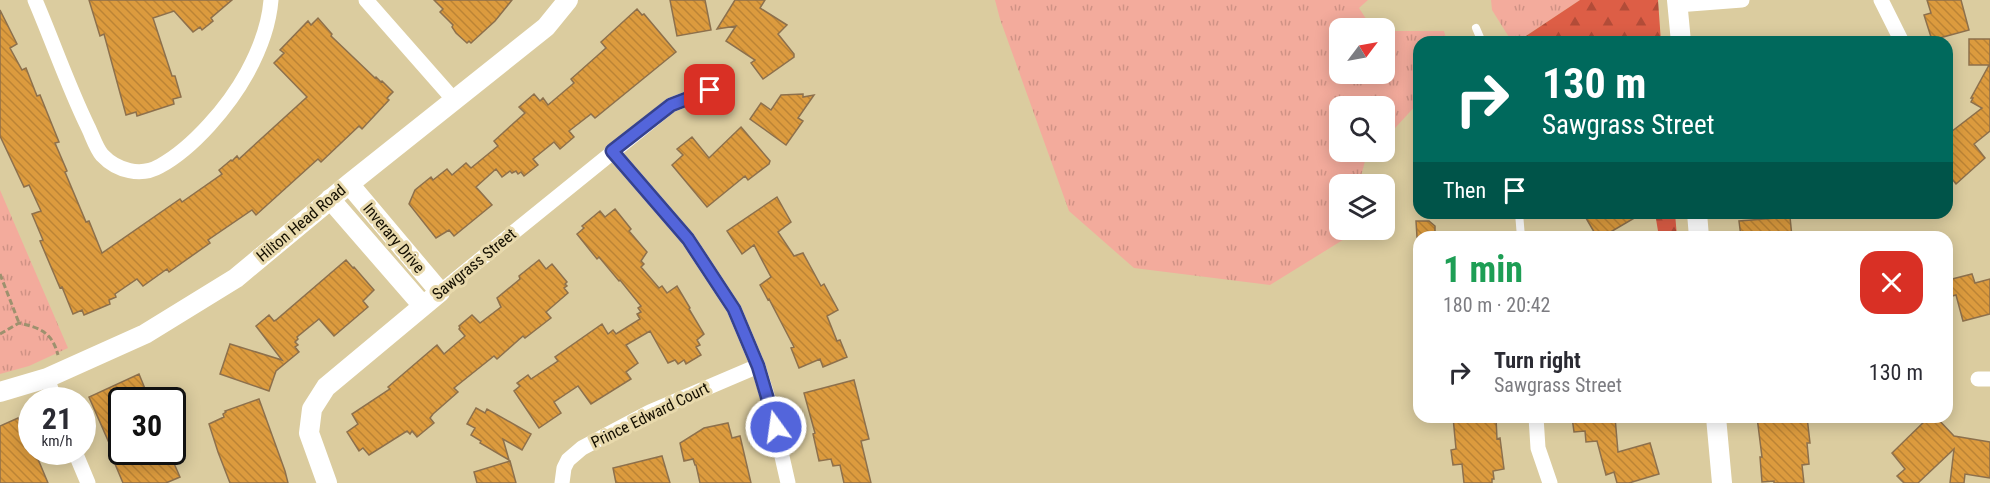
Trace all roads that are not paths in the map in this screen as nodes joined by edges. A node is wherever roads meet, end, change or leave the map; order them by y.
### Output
1 (35, 0) edge
2 (271, 0) edge
3 (366, 0) edge
4 (568, 0) edge
5 (1742, 0) edge
6 (1881, 0) edge
7 (1677, 3) edge
8 (1476, 28) dead end
9 (1479, 36) edge
10 (1680, 36) edge
11 (1899, 36) edge
12 (710, 90) dead end
13 (454, 100) junction
14 (612, 151) junction
15 (349, 184) junction
16 (330, 199) junction
17 (440, 292) junction
18 (423, 306) junction
19 (758, 366) junction
20 (55, 375) junction
21 (55, 387) edge
22 (0, 392) edge
23 (1536, 423) edge
24 (1717, 423) edge
25 (80, 465) edge
26 (88, 483) edge
27 (327, 483) edge
28 (562, 483) edge
29 (788, 483) edge
30 (1550, 483) edge
31 (1722, 483) edge

1 - 2 street
3 - 13 street
4 - 13 street, Hilton Head Road
5 - 7 street
6 - 11 street
7 - 10 street
8 - 9 lane
12 - 14 street, Sawgrass Street
13 - 15 street, Hilton Head Road
14 - 17 street, Sawgrass Street
14 - 19 street
15 - 16 street, Hilton Head Road
15 - 17 street, Inverary Drive
16 - 18 street
16 - 20 street, Hilton Head Road
17 - 18 street, Sawgrass Street
18 - 27 street, Sawgrass Street
19 - 28 street, Prince Edward Court
19 - 29 street
20 - 21 street
20 - 22 street, Hilton Head Road
23 - 30 street
24 - 31 street
25 - 26 street

